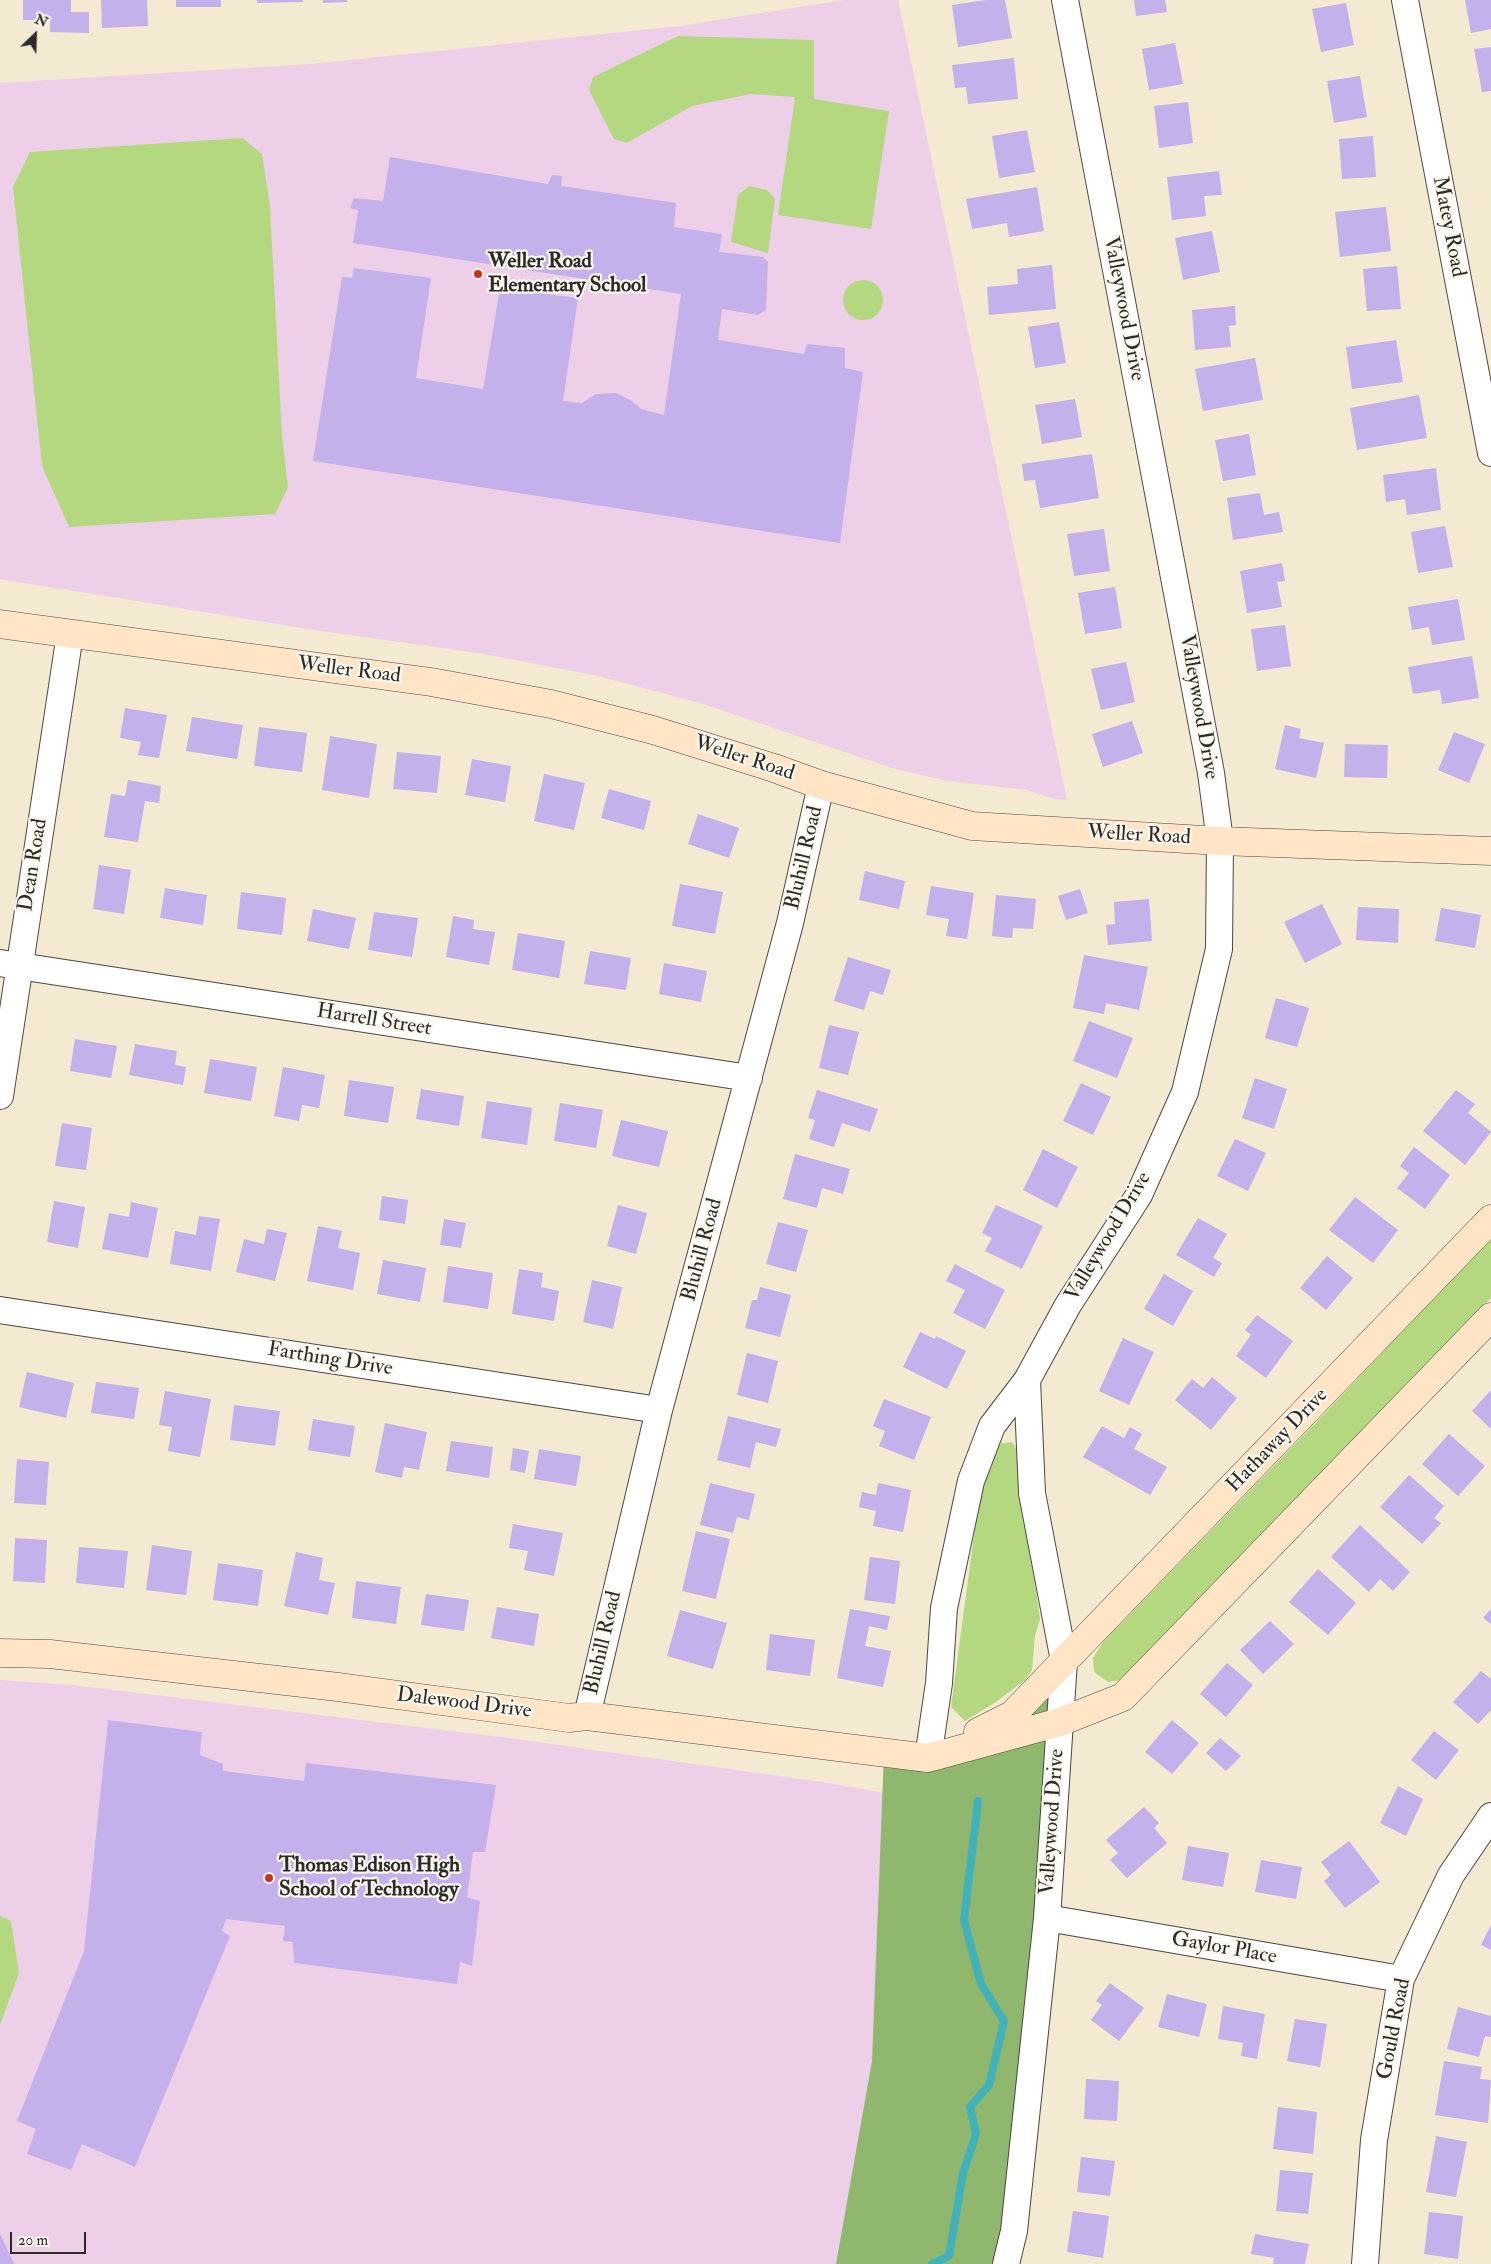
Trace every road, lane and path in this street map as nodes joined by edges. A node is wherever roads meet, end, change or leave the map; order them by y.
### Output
1 (1065, 0) edge
2 (1405, 0) edge
3 (1491, 453) edge
4 (0, 624) edge
5 (70, 634) junction
6 (821, 786) junction
7 (1220, 841) junction
8 (1491, 851) edge
9 (9, 965) edge
10 (749, 1078) junction
11 (0, 1096) edge
12 (1491, 1219) edge
13 (0, 1310) edge
14 (1491, 1317) edge
15 (1027, 1380) junction
16 (660, 1410) junction
17 (0, 1653) edge
18 (1064, 1661) junction
19 (587, 1716) junction
20 (1060, 1722) junction
21 (928, 1758) junction
22 (1491, 1816) edge
23 (1047, 1918) junction
24 (1401, 1980) junction
25 (1006, 2264) edge
26 (1365, 2264) edge

1 - 7 street, Valleywood Drive
2 - 3 street, Matey Road
4 - 5 street, Weller Road
5 - 6 street, Weller Road
5 - 9 street, Dean Road
6 - 7 street, Weller Road
6 - 10 street, Bluhill Road
7 - 8 street, Weller Road
7 - 15 street, Valleywood Drive
9 - 10 street, Harrell Street
9 - 11 street, Dean Road
10 - 16 street, Bluhill Road
12 - 18 street, Hathaway Drive
13 - 16 street, Farthing Drive
14 - 20 street
15 - 18 street, Valleywood Drive
15 - 21 street, Valleywood Drive
16 - 19 street, Bluhill Road
17 - 19 street, Dalewood Drive
18 - 20 street, Valleywood Drive
18 - 21 street
19 - 21 street, Dalewood Drive
20 - 21 street, Dalewood Drive
20 - 23 street, Valleywood Drive
22 - 24 street, Gould Road
23 - 24 street, Gaylor Place
23 - 25 street, Valleywood Drive
24 - 26 street, Gould Road

